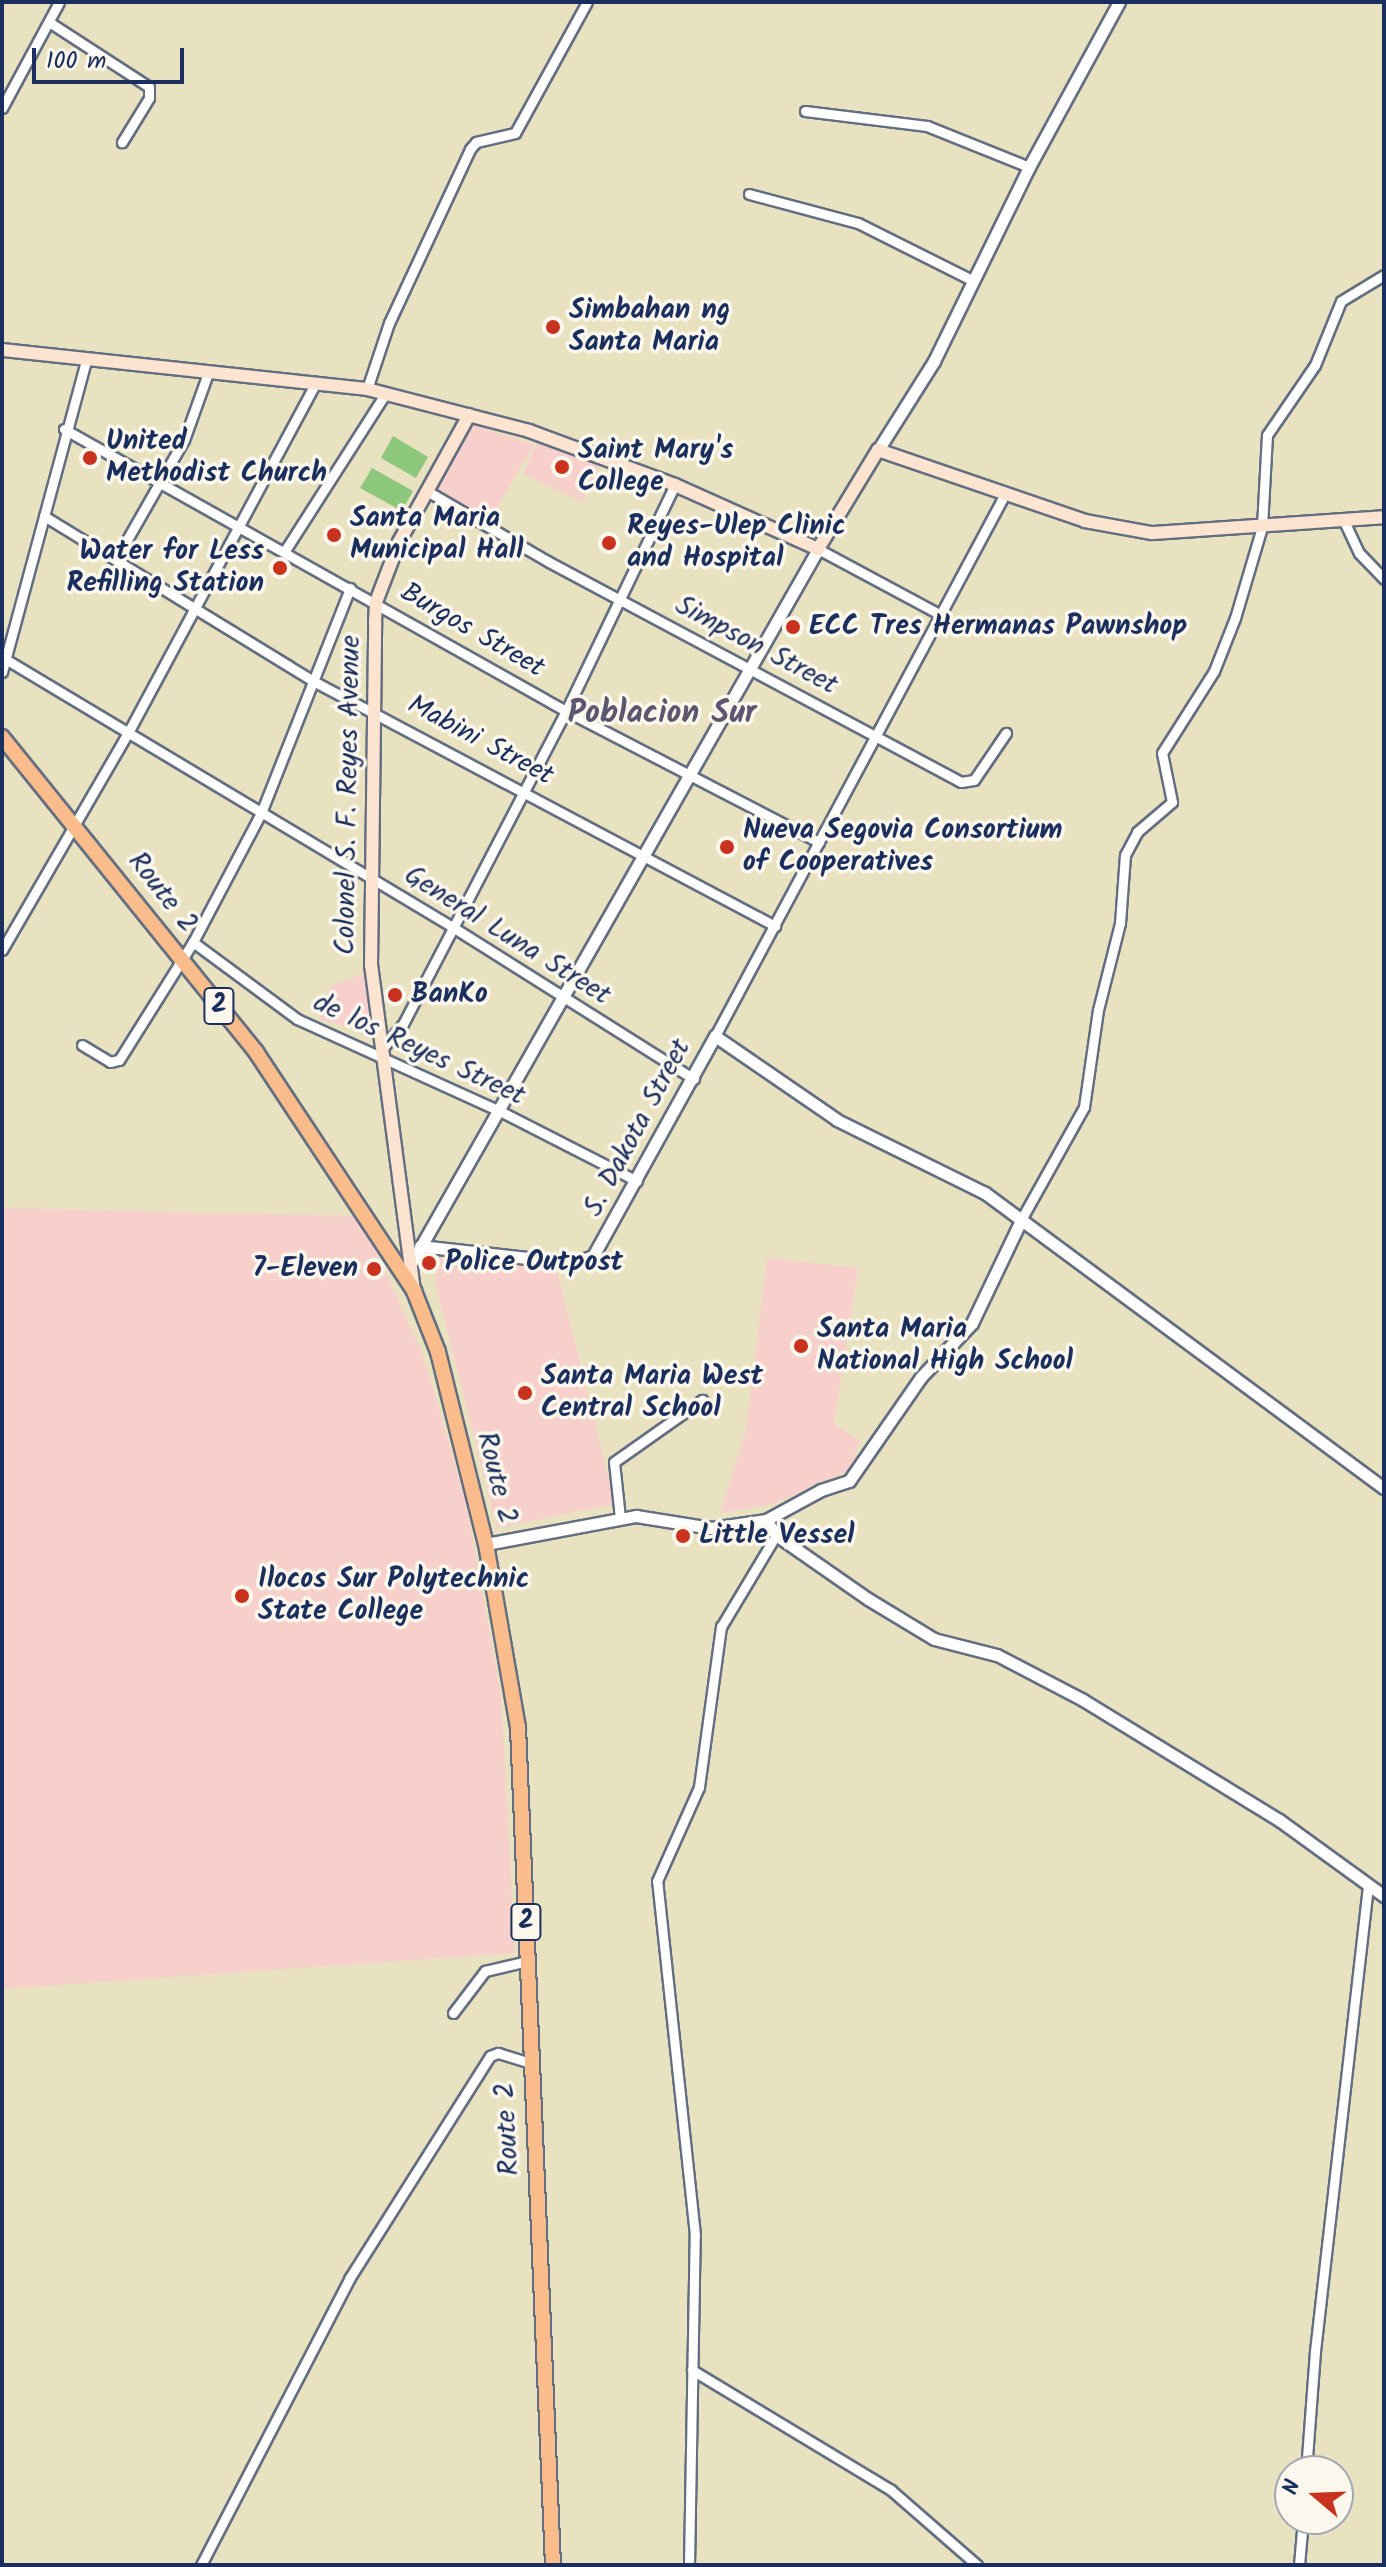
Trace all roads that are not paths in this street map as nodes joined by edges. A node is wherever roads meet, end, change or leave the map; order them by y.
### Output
1 (59, 2) edge
2 (587, 2) edge
3 (1119, 2) edge
4 (49, 22) junction
5 (2, 108) edge
6 (805, 111) dead end
7 (122, 142) dead end
8 (1029, 167) junction
9 (749, 194) dead end
10 (1384, 275) edge
11 (972, 280) junction
12 (2, 350) edge
13 (86, 360) junction
14 (208, 373) junction
15 (315, 384) junction
16 (367, 389) junction
17 (385, 394) junction
18 (469, 415) junction
19 (64, 429) junction
20 (878, 450) junction
21 (161, 484) junction
22 (675, 485) junction
23 (427, 491) junction
24 (1005, 494) junction
25 (44, 516) junction
26 (1384, 517) edge
27 (1344, 521) junction
28 (239, 527) junction
29 (1262, 527) junction
30 (286, 549) junction
31 (818, 549) junction
32 (116, 559) junction
33 (1384, 579) edge
34 (350, 588) junction
35 (620, 599) junction
36 (376, 602) junction
37 (196, 607) junction
38 (943, 616) junction
39 (7, 660) junction
40 (752, 669) junction
41 (2, 672) edge
42 (315, 682) junction
43 (373, 709) junction
44 (566, 711) junction
45 (129, 731) junction
46 (1006, 733) dead end
47 (876, 735) junction
48 (2, 737) edge
49 (693, 775) junction
50 (522, 788) junction
51 (261, 813) junction
52 (75, 824) junction
53 (819, 842) junction
54 (645, 854) junction
55 (368, 875) junction
56 (451, 926) junction
57 (775, 926) junction
58 (193, 942) junction
59 (2, 950) edge
60 (180, 958) junction
61 (563, 998) junction
62 (715, 1036) junction
63 (82, 1045) dead end
64 (383, 1052) junction
65 (694, 1079) junction
66 (498, 1110) junction
67 (637, 1181) junction
68 (1025, 1221) junction
69 (420, 1246) junction
70 (412, 1262) junction
71 (414, 1291) junction
72 (702, 1400) dead end
73 (1384, 1488) edge
74 (620, 1518) junction
75 (766, 1520) junction
76 (776, 1535) junction
77 (486, 1544) junction
78 (1368, 1887) junction
79 (1384, 1896) edge
80 (527, 1961) junction
81 (453, 2013) dead end
82 (531, 2063) junction
83 (692, 2370) junction
84 (1308, 2455) edge
85 (1302, 2535) edge
86 (201, 2565) edge
87 (553, 2565) edge
88 (689, 2565) edge
89 (977, 2565) edge
90 (1299, 2565) edge

1 - 4 street
2 - 16 street
3 - 8 street
4 - 5 street
4 - 7 street
6 - 8 street
8 - 11 street
9 - 11 street
10 - 29 street
11 - 20 street
12 - 13 main road
13 - 14 main road
13 - 19 street
14 - 15 main road
14 - 21 street
15 - 16 main road
15 - 28 street
16 - 17 main road
17 - 18 main road
17 - 30 street
18 - 22 main road
18 - 23 main road, Colonel S. F. Reyes Avenue
19 - 21 street, Burgos Street
19 - 25 street
20 - 24 main road
20 - 31 main road
21 - 28 street, Burgos Street
21 - 32 street
22 - 31 main road
22 - 35 street
23 - 35 street, Simpson Street
23 - 36 main road, Colonel S. F. Reyes Avenue
24 - 29 main road
24 - 38 street
25 - 32 street, Mabini Street
25 - 39 street
26 - 27 main road
27 - 29 main road
27 - 33 street
28 - 30 street, Burgos Street
28 - 37 street
29 - 68 street
30 - 34 street, Burgos Street
31 - 38 street
31 - 40 street
32 - 37 street, Mabini Street
34 - 36 street, Burgos Street
34 - 42 street
35 - 40 street, Simpson Street
35 - 44 street
36 - 43 main road, Colonel S. F. Reyes Avenue
36 - 44 street, Burgos Street
37 - 42 street, Mabini Street
37 - 45 street
38 - 47 street
39 - 41 street
39 - 45 street, General Luna Street
40 - 47 street, Simpson Street
40 - 49 street
42 - 43 street, Mabini Street
42 - 51 street
43 - 50 street, Mabini Street
43 - 55 main road, Colonel S. F. Reyes Avenue
44 - 49 street, Burgos Street
44 - 50 street
45 - 51 street, General Luna Street
45 - 52 street
46 - 47 street, Simpson Street
47 - 53 street
48 - 52 highway, Route 2 / 2
49 - 53 street, Burgos Street
49 - 54 street
50 - 54 street, Mabini Street
50 - 56 street
51 - 55 street, General Luna Street
51 - 58 street
52 - 59 street
52 - 60 highway, Route 2 / 2
53 - 57 street
54 - 57 street, Mabini Street
54 - 61 street
55 - 56 street, General Luna Street
55 - 64 main road, Colonel S. F. Reyes Avenue
56 - 61 street, General Luna Street
56 - 64 street
57 - 62 street
58 - 60 street
58 - 64 street, de los Reyes Street
60 - 63 street
60 - 71 highway, Route 2 / 2
61 - 65 street, General Luna Street
61 - 66 street
62 - 65 street, S. Dakota Street
62 - 68 street
64 - 66 street, de los Reyes Street
64 - 70 main road, Colonel S. F. Reyes Avenue
65 - 67 street, S. Dakota Street
66 - 67 street, de los Reyes Street
66 - 69 street
67 - 69 street, S. Dakota Street
68 - 73 street
68 - 75 street
69 - 70 street
70 - 71 main road, Colonel S. F. Reyes Avenue
71 - 77 highway, Route 2 / 2
72 - 74 street
74 - 75 street
74 - 77 street
75 - 76 street
76 - 78 street
76 - 83 street
77 - 80 highway, Route 2 / 2
78 - 79 street
78 - 84 street
80 - 81 street
80 - 82 highway, Route 2 / 2
82 - 86 street
82 - 87 highway, Route 2 / 2
83 - 88 street
83 - 89 street
85 - 90 street

